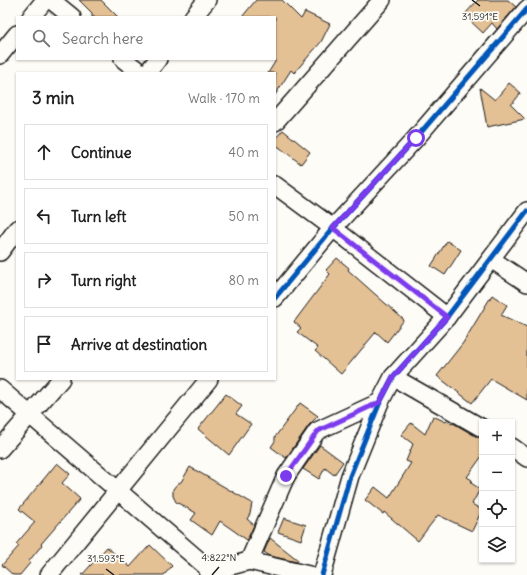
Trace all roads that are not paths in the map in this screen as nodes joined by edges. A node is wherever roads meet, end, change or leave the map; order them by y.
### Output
1 (45, 0) edge
2 (51, 0) edge
3 (207, 0) edge
4 (382, 0) edge
5 (527, 9) edge
6 (32, 16) edge
7 (71, 16) edge
8 (194, 16) edge
9 (16, 35) edge
10 (0, 55) edge
11 (124, 60) edge
12 (157, 60) edge
13 (140, 72) edge
14 (148, 72) edge
15 (276, 121) edge
16 (276, 186) edge
17 (527, 211) edge
18 (333, 228) junction
19 (16, 230) edge
20 (0, 252) edge
21 (491, 259) junction
22 (527, 283) edge
23 (276, 297) edge
24 (447, 317) junction
25 (393, 377) junction
26 (60, 380) edge
27 (208, 380) edge
28 (0, 389) edge
29 (380, 402) junction
30 (30, 416) junction
31 (479, 426) edge
32 (0, 449) edge
33 (515, 449) edge
34 (527, 458) edge
35 (118, 491) junction
36 (249, 561) junction
37 (212, 574) edge
38 (49, 575) edge
39 (309, 575) edge
40 (322, 575) edge

1 - 6 street
2 - 7 street
3 - 8 street
4 - 15 street
5 - 18 street
9 - 10 street
11 - 13 street
12 - 14 street
16 - 18 street
17 - 21 street
18 - 23 street
18 - 24 street
19 - 20 street
21 - 22 street
21 - 24 street
24 - 25 street
25 - 29 street
25 - 31 street
26 - 30 street
27 - 35 street
28 - 30 street
29 - 36 street
29 - 40 street
30 - 32 street
30 - 35 street
33 - 34 street
35 - 37 street
35 - 38 street
36 - 37 street
36 - 39 street

